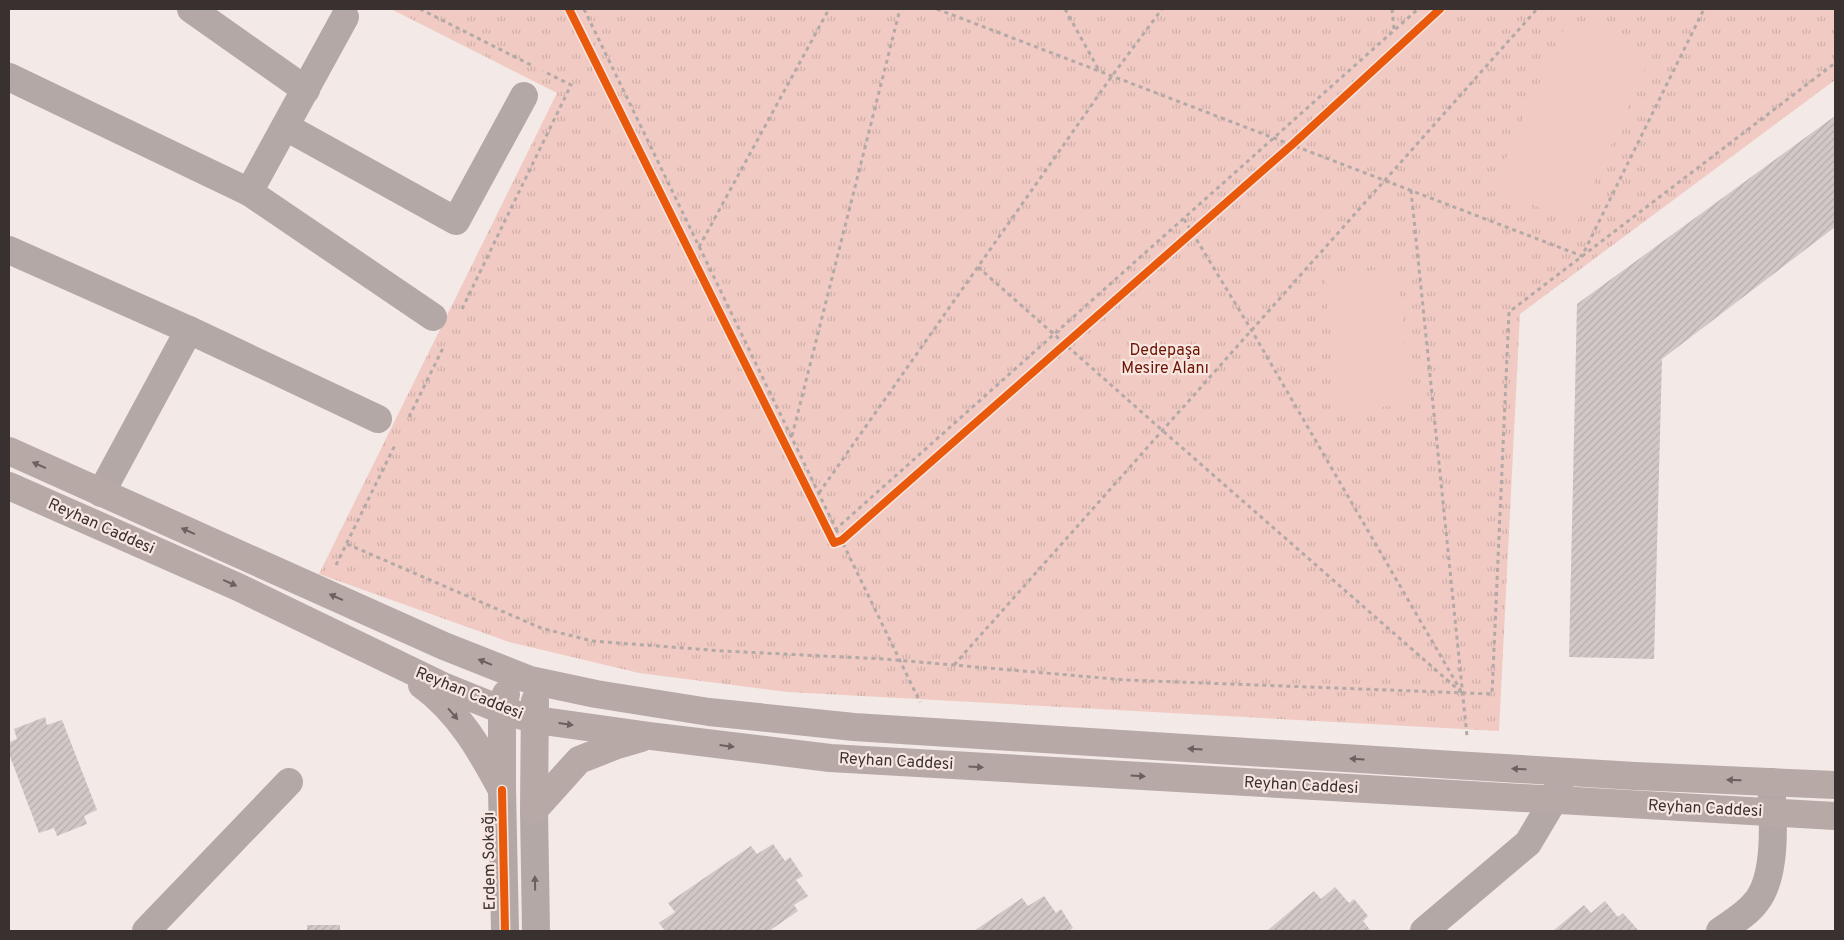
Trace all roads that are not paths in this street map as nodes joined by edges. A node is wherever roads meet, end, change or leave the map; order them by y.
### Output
1 (191, 9) edge
2 (345, 17) dead end
3 (9, 77) edge
4 (306, 90) junction
5 (524, 96) dead end
6 (286, 127) junction
7 (249, 192) junction
8 (9, 250) edge
9 (446, 316) road end
10 (189, 330) junction
11 (378, 420) dead end
12 (9, 451) edge
13 (9, 486) edge
14 (101, 492) junction
15 (390, 661) junction
16 (530, 680) junction
17 (502, 710) junction
18 (536, 720) junction
19 (650, 736) junction
20 (1564, 772) junction
21 (289, 782) dead end
22 (1771, 782) junction
23 (1835, 784) edge
24 (502, 790) junction
25 (1553, 801) junction
26 (534, 810) junction
27 (1772, 812) junction
28 (1835, 816) edge
29 (146, 931) edge
30 (505, 931) edge
31 (536, 931) edge
32 (1424, 931) edge
33 (1720, 931) edge

1 - 4 street
2 - 4 street
3 - 7 street
4 - 6 street
5 - 6 street
6 - 7 street
7 - 9 street
8 - 10 street
10 - 11 street
10 - 14 street
14 -> 12 main road, Reyhan Caddesi
13 -> 15 main road, Reyhan Caddesi
16 -> 14 main road, Reyhan Caddesi
15 - 17 main road, Reyhan Caddesi
15 -> 24 main road
16 - 17 main road
16 - 18 main road
20 -> 16 main road, Reyhan Caddesi
17 - 18 main road, Reyhan Caddesi
17 - 24 main road
18 -> 19 main road, Reyhan Caddesi
18 - 26 main road
19 -> 25 main road, Reyhan Caddesi
19 - 26 main road
22 -> 20 main road, Reyhan Caddesi
20 - 25 street
21 - 29 street
22 - 23 main road, Reyhan Caddesi
22 - 27 street
24 - 30 street, Erdem Sokağı
25 - 27 main road, Reyhan Caddesi
25 - 32 street
31 -> 26 street
27 - 28 main road, Reyhan Caddesi
27 - 33 street

